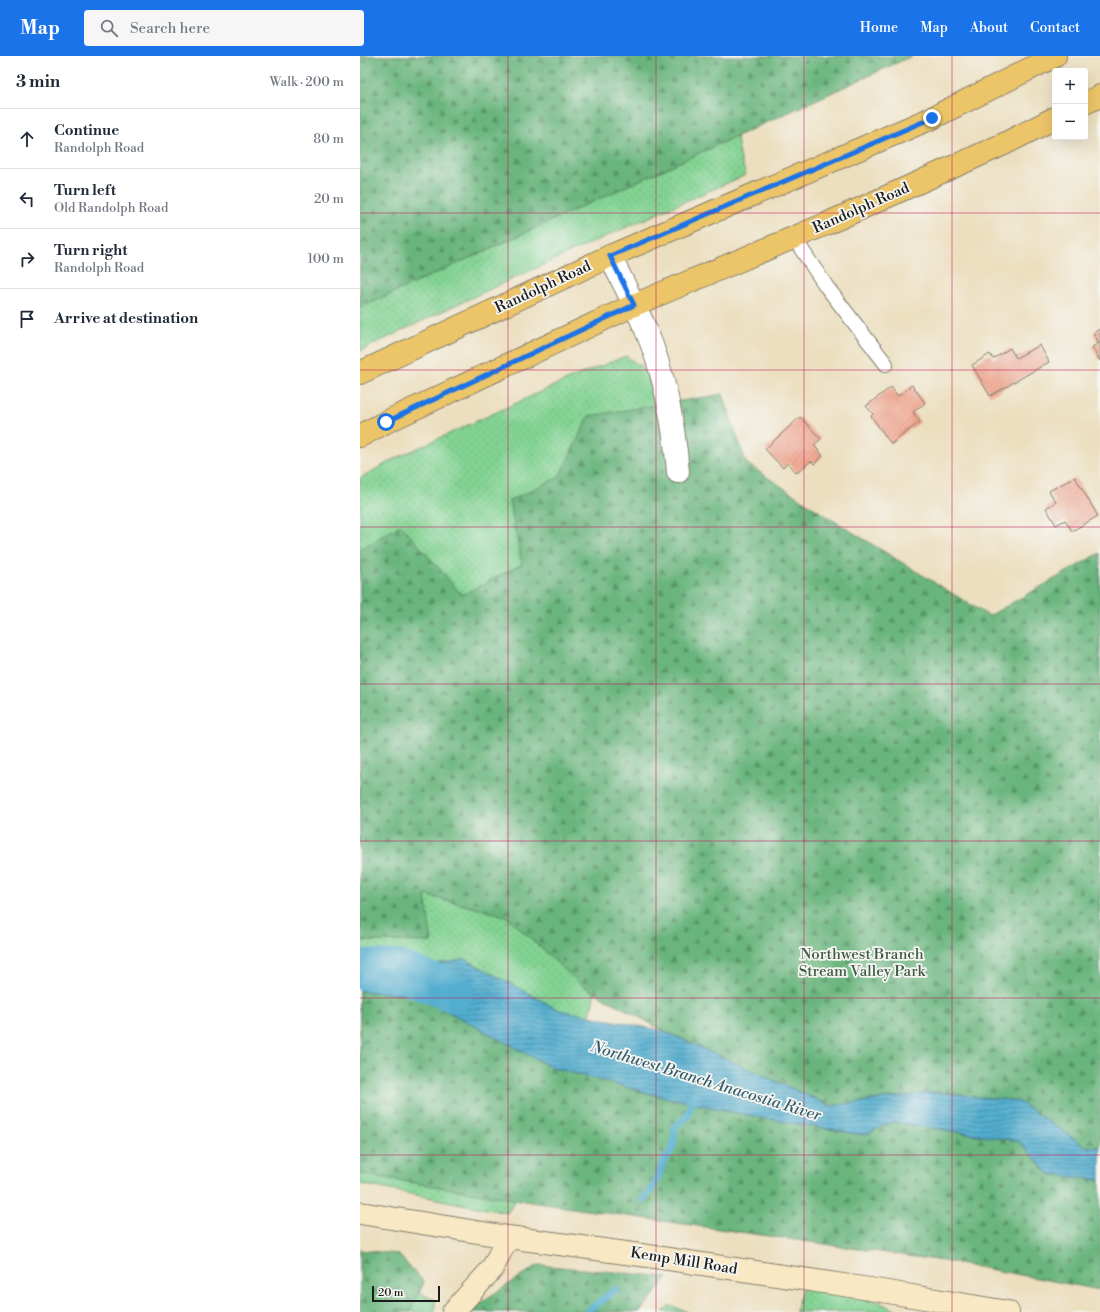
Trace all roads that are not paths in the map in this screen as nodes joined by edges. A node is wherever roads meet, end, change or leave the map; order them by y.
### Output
1 (1055, 56) edge
2 (1100, 96) edge
3 (1088, 102) edge
4 (1052, 120) edge
5 (794, 238) junction
6 (610, 256) junction
7 (634, 305) junction
8 (886, 364) dead end
9 (360, 373) edge
10 (360, 436) edge
11 (678, 472) dead end
12 (360, 1213) edge
13 (508, 1237) junction
14 (453, 1312) edge
15 (1008, 1312) edge

1 - 6 main road, Randolph Road
2 - 3 main road
4 - 5 main road, Randolph Road
5 - 7 main road, Randolph Road
5 - 8 lane
6 - 7 street
6 - 9 main road, Randolph Road
7 - 10 main road, Randolph Road
7 - 11 street
12 - 13 street, Kemp Mill Road
13 - 14 street
13 - 15 street, Kemp Mill Road

